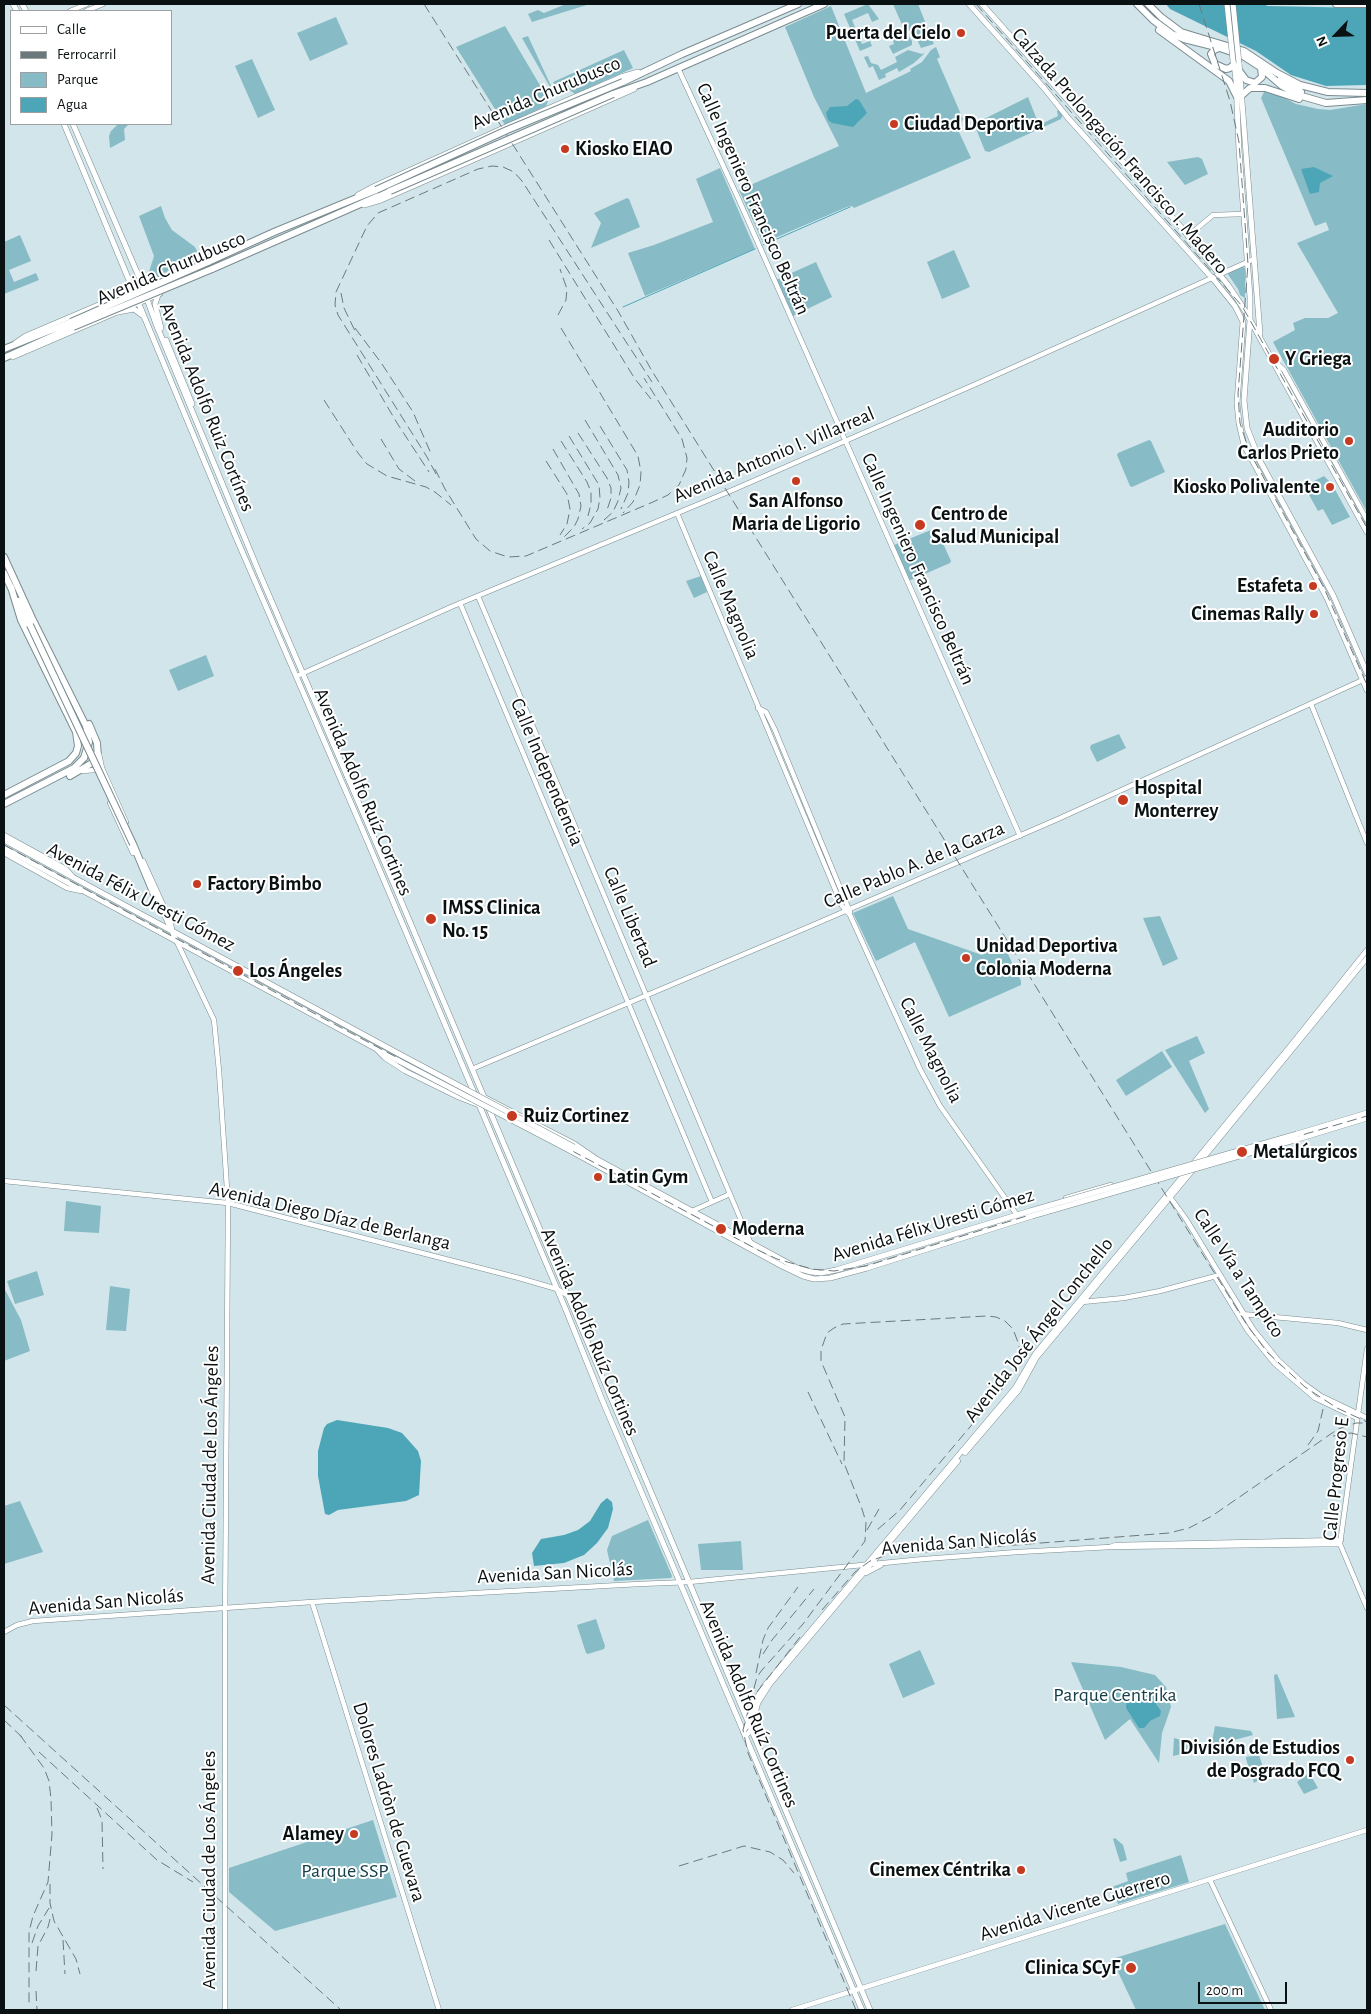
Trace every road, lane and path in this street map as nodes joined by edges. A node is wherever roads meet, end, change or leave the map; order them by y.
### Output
1 (87, 4) edge
2 (103, 4) edge
3 (798, 4) edge
4 (824, 4) edge
5 (969, 4) edge
6 (982, 4) edge
7 (1137, 4) edge
8 (1148, 4) edge
9 (1227, 4) edge
10 (1233, 4) edge
11 (1336, 4) edge
12 (1367, 4) edge
13 (72, 10) edge
14 (88, 10) edge
15 (1220, 48) junction
16 (1235, 63) junction
17 (1260, 67) junction
18 (678, 68) junction
19 (648, 69) junction
20 (1240, 72) junction
21 (1277, 73) junction
22 (646, 82) junction
23 (1367, 93) edge
24 (1239, 96) junction
25 (1307, 99) junction
26 (1367, 100) edge
27 (1343, 103) junction
28 (530, 117) junction
29 (514, 123) junction
30 (64, 125) edge
31 (73, 125) edge
32 (538, 132) junction
33 (491, 133) junction
34 (522, 138) junction
35 (498, 149) junction
36 (348, 200) junction
37 (352, 209) junction
38 (1243, 214) junction
39 (1188, 236) junction
40 (252, 242) junction
41 (253, 251) junction
42 (1254, 259) junction
43 (1247, 262) junction
44 (210, 266) junction
45 (1220, 274) junction
46 (138, 276) junction
47 (1212, 278) junction
48 (152, 282) junction
49 (142, 286) junction
50 (134, 289) junction
51 (123, 294) junction
52 (158, 295) junction
53 (112, 299) junction
54 (147, 300) junction
55 (139, 303) junction
56 (129, 308) junction
57 (118, 312) junction
58 (144, 318) junction
59 (1250, 320) junction
60 (72, 324) junction
61 (1260, 339) junction
62 (13, 345) junction
63 (1249, 345) junction
64 (1265, 348) junction
65 (4, 349) edge
66 (4, 357) edge
67 (1272, 359) junction
68 (1244, 400) junction
69 (1237, 409) junction
70 (198, 426) junction
71 (845, 441) junction
72 (677, 513) junction
73 (1367, 520) edge
74 (1285, 522) junction
75 (1367, 532) edge
76 (1302, 537) junction
77 (4, 557) edge
78 (4, 573) edge
79 (11, 587) junction
80 (478, 596) junction
81 (460, 603) junction
82 (292, 664) joint
83 (304, 673) junction
84 (1367, 673) edge
85 (297, 676) junction
86 (1365, 679) edge
87 (1367, 690) edge
88 (70, 694) junction
89 (1311, 704) junction
90 (77, 708) junction
91 (76, 732) junction
92 (99, 754) junction
93 (94, 767) junction
94 (40, 786) junction
95 (4, 795) edge
96 (4, 804) edge
97 (4, 835) edge
98 (1020, 836) junction
99 (4, 840) edge
100 (1367, 843) edge
101 (4, 848) edge
102 (4, 853) edge
103 (72, 878) junction
104 (86, 892) junction
105 (158, 904) junction
106 (848, 912) junction
107 (165, 917) junction
108 (159, 925) junction
109 (172, 931) junction
110 (178, 943) junction
111 (1367, 950) edge
112 (1367, 958) edge
113 (288, 993) junction
114 (646, 995) junction
115 (284, 1000) junction
116 (628, 1003) junction
117 (377, 1050) junction
118 (392, 1050) junction
119 (472, 1069) junction
120 (466, 1075) junction
121 (457, 1084) junction
122 (464, 1087) junction
123 (474, 1092) junction
124 (483, 1096) junction
125 (458, 1097) junction
126 (479, 1105) junction
127 (503, 1106) junction
128 (488, 1110) junction
129 (1367, 1112) edge
130 (495, 1113) junction
131 (1367, 1118) edge
132 (1340, 1123) junction
133 (573, 1149) junction
134 (594, 1157) junction
135 (587, 1160) junction
136 (1201, 1160) junction
137 (1194, 1162) junction
138 (1192, 1171) junction
139 (1184, 1173) junction
140 (4, 1181) edge
141 (730, 1194) junction
142 (1169, 1195) junction
143 (712, 1202) junction
144 (228, 1203) junction
145 (692, 1210) junction
146 (1028, 1214) junction
147 (1017, 1215) junction
148 (750, 1241) junction
149 (754, 1250) junction
150 (1218, 1276) junction
151 (565, 1288) junction
152 (557, 1289) junction
153 (568, 1295) junction
154 (1083, 1302) junction
155 (1077, 1304) junction
156 (1237, 1313) junction
157 (1243, 1314) junction
158 (1367, 1330) edge
159 (1367, 1349) edge
160 (1357, 1416) junction
161 (1367, 1418) edge
162 (1340, 1542) junction
163 (884, 1563) junction
164 (868, 1565) junction
165 (860, 1576) junction
166 (681, 1582) junction
167 (689, 1582) junction
168 (312, 1602) junction
169 (225, 1608) junction
170 (1367, 1608) edge
171 (4, 1632) edge
172 (733, 1686) junction
173 (725, 1688) junction
174 (748, 1724) junction
175 (750, 1730) junction
176 (744, 1735) junction
177 (762, 1756) junction
178 (755, 1760) junction
179 (1367, 1830) edge
180 (1210, 1880) junction
181 (860, 1989) junction
182 (854, 1991) junction
183 (225, 2010) edge
184 (439, 2010) edge
185 (792, 2010) edge
186 (862, 2010) edge
187 (870, 2010) edge
188 (1271, 2010) edge

1 - 13 street
2 - 14 street
3 - 19 highway, Avenida Churubusco
4 - 18 highway, Avenida Churubusco
5 - 47 main road, Calzada Prolongación Francisco I. Madero
6 - 39 main road, Calzada Prolongación Francisco I. Madero
7 - 15 highway
7 - 24 highway
8 - 21 highway
9 - 16 main road, bridge
10 - 16 main road, bridge
11 - 12 highway
15 - 16 highway
15 - 17 highway
16 - 20 main road
16 - 24 main road
17 - 20 highway
17 - 25 highway
18 - 22 highway, Avenida Churubusco
18 - 71 street, Calle Ingeniero Francisco Beltrán
19 - 28 main road, Avenida Churubusco
19 - 36 highway, Avenida Churubusco, bridge
20 - 24 main road
21 - 23 highway
21 - 27 highway
22 - 32 main road, Avenida Churubusco
22 - 37 highway, Avenida Churubusco, bridge
24 - 25 highway
24 - 38 main road
24 - 42 main road
25 - 27 highway
26 - 27 highway
28 - 29 main road, Avenida Churubusco
28 - 32 main road
29 - 33 main road, Avenida Churubusco
29 - 34 main road
30 - 50 main road, Avenida Adolfo Ruiz Cortínes
31 - 46 main road, Avenida Adolfo Ruiz Cortínes
32 - 34 main road, Avenida Churubusco
33 - 35 main road
33 - 36 main road, Avenida Churubusco
34 - 35 main road, Avenida Churubusco
35 - 37 main road, Avenida Churubusco
36 - 40 highway, Avenida Churubusco
37 - 41 highway, Avenida Churubusco
38 - 39 street
38 - 43 main road
39 - 45 main road, Calzada Prolongación Francisco I. Madero
40 - 44 highway, Avenida Churubusco
40 - 48 street
41 - 44 highway, Avenida Churubusco
41 - 52 street
42 - 43 street, Avenida Antonio I. Villarreal
42 - 61 main road
43 - 45 street, Avenida Antonio I. Villarreal
43 - 59 main road
44 - 60 highway, Avenida Churubusco, bridge
45 - 47 street, Avenida Antonio I. Villarreal
45 - 59 main road, Calzada Prolongación Francisco I. Madero
46 - 48 main road
46 - 49 main road, Avenida Adolfo Ruiz Cortínes
47 - 69 main road, Calzada Prolongación Francisco I. Madero
47 - 71 street, Avenida Antonio I. Villarreal
48 - 49 street
49 - 50 street
49 - 54 main road, Avenida Adolfo Ruiz Cortínes
50 - 51 street
50 - 55 main road, Avenida Adolfo Ruiz Cortínes
51 - 53 street
51 - 56 street
52 - 54 street
52 - 70 main road
53 - 57 street
53 - 62 street
54 - 55 street
54 - 70 main road, Avenida Adolfo Ruiz Cortínes
55 - 56 street
55 - 58 main road, Avenida Adolfo Ruiz Cortínes
56 - 57 street
57 - 58 main road
57 - 66 street
58 - 82 main road, Avenida Adolfo Ruiz Cortínes
59 - 61 main road, Calzada Prolongación Francisco I. Madero
59 - 63 main road
60 - 62 highway, Avenida Churubusco
60 - 66 highway, Avenida Churubusco
61 - 64 main road, Calzada Prolongación Francisco I. Madero
62 - 65 highway, Avenida Churubusco
63 - 64 main road
63 - 68 main road
64 - 67 main road, Calzada Prolongación Francisco I. Madero
67 - 73 street
67 - 75 main road, Calzada Prolongación Francisco I. Madero
68 - 69 main road
68 - 76 main road
69 - 74 main road
70 - 83 main road, Avenida Adolfo Ruiz Cortínes
71 - 72 street, Avenida Antonio I. Villarreal
71 - 98 street, Calle Ingeniero Francisco Beltrán
72 - 80 street, Avenida Antonio I. Villarreal
72 - 106 street, Calle Magnolia
74 - 76 main road
74 - 86 main road
76 - 84 main road
77 - 88 highway
78 - 79 highway
79 - 91 highway
79 - 105 highway, bridge
80 - 81 street, Avenida Antonio I. Villarreal
80 - 114 street, Calle Libertad
81 - 83 street, Avenida Antonio I. Villarreal
81 - 116 street, Calle Independencia
82 - 85 main road, Avenida Adolfo Ruíz Cortines
83 - 85 street, Avenida Antonio I. Villarreal
83 - 119 main road, Avenida Adolfo Ruíz Cortines
85 - 120 main road, Avenida Adolfo Ruíz Cortines
86 - 87 main road
86 - 89 street, Calle Pablo A. de la Garza
88 - 90 highway
88 - 91 highway
89 - 98 street, Calle Pablo A. de la Garza
89 - 100 street
90 - 92 highway
90 - 94 highway
91 - 95 highway
92 - 93 highway
92 - 109 street, Avenida Ciudad de Los Ángeles
93 - 94 highway
93 - 105 street, Avenida Ciudad de Los Ángeles
94 - 96 highway
97 - 103 street
98 - 106 street, Calle Pablo A. de la Garza
99 - 103 main road, Avenida Félix Uresti Gómez
101 - 104 main road, Avenida Félix Uresti Gómez
102 - 104 street
103 - 108 main road, Avenida Félix Uresti Gómez
104 - 110 main road, Avenida Félix Uresti Gómez
105 - 107 street, Avenida Ciudad de Los Ángeles
106 - 114 street, Calle Pablo A. de la Garza
106 - 147 street, Calle Magnolia
107 - 108 street
107 - 109 street, Avenida Ciudad de Los Ángeles
108 - 109 main road, Avenida Félix Uresti Gómez
109 - 110 street, Avenida Ciudad de Los Ángeles
109 - 113 main road, Avenida Félix Uresti Gómez
110 - 115 main road, Avenida Félix Uresti Gómez
110 - 144 street, Avenida Ciudad de Los Ángeles
111 - 137 street, Avenida José Ángel Conchello
112 - 136 street, Avenida José Ángel Conchello
113 - 115 main road
113 - 118 main road, Avenida Félix Uresti Gómez
114 - 116 street, Calle Pablo A. de la Garza
114 - 141 street, Calle Libertad
115 - 117 main road, Avenida Félix Uresti Gómez
116 - 119 street, Calle Pablo A. de la Garza
116 - 143 street, Calle Independencia
117 - 125 street
117 - 133 main road, Avenida Félix Uresti Gómez, bridge
118 - 121 street
118 - 133 main road, Avenida Félix Uresti Gómez, bridge
119 - 124 main road, Avenida Adolfo Ruíz Cortines
120 - 121 main road
120 - 123 main road, Avenida Adolfo Ruíz Cortines
121 - 122 street
122 - 123 street
122 - 125 street
123 - 124 street
123 - 126 main road, Avenida Adolfo Ruíz Cortines
124 - 127 street
124 - 128 main road, Avenida Adolfo Ruíz Cortines
125 - 126 street
126 - 128 street
126 - 152 main road, Avenida Adolfo Ruíz Cortines
127 - 130 street
127 - 134 street
128 - 130 street
128 - 151 main road, Avenida Adolfo Ruíz Cortines
129 - 132 main road, Avenida Félix Uresti Gómez
130 - 135 street
131 - 132 main road, Avenida Félix Uresti Gómez
132 - 136 street
132 - 138 street
132 - 146 main road, Avenida Félix Uresti Gómez, bridge
133 - 134 main road, Avenida Félix Uresti Gómez
133 - 135 main road, Avenida Félix Uresti Gómez
134 - 145 main road, Avenida Félix Uresti Gómez
135 - 149 main road, Avenida Félix Uresti Gómez
136 - 137 street
136 - 138 street, Avenida José Ángel Conchello
137 - 139 street, Avenida José Ángel Conchello
137 - 146 street
138 - 139 street
138 - 142 street, Avenida José Ángel Conchello
139 - 142 street, Avenida José Ángel Conchello
139 - 146 street
140 - 144 street, Avenida Diego Díaz de Berlanga
141 - 143 street
141 - 148 street, Calle Libertad
142 - 150 street, Calle Vía a Tampico
142 - 154 street, Avenida José Ángel Conchello
142 - 155 street, Avenida José Ángel Conchello
143 - 145 street
144 - 152 street, Avenida Diego Díaz de Berlanga
144 - 169 street, Avenida Ciudad de Los Ángeles
145 - 148 main road, Avenida Félix Uresti Gómez
146 - 147 main road, Avenida Félix Uresti Gómez
146 - 149 main road, Avenida Félix Uresti Gómez
147 - 148 main road, Avenida Félix Uresti Gómez
148 - 149 street, Calle Libertad
150 - 154 street
150 - 156 street, Calle Vía a Tampico
150 - 157 street, Calle Vía a Tampico
151 - 152 street, Avenida Diego Díaz de Berlanga
151 - 153 main road, Avenida Adolfo Ruíz Cortines
152 - 153 street, Avenida Diego Díaz de Berlanga
152 - 166 main road, Avenida Adolfo Ruíz Cortines
153 - 167 main road, Avenida Adolfo Ruíz Cortines
154 - 155 street
154 - 164 street, Avenida José Ángel Conchello
155 - 164 street, Avenida José Ángel Conchello
156 - 157 street
156 - 160 street, Calle Vía a Tampico
157 - 158 street
157 - 160 street, Calle Vía a Tampico
159 - 160 street, Calle Progreso E
160 - 161 street
160 - 162 street, Calle Progreso E
162 - 163 street, Avenida San Nicolás
162 - 170 street, Calle Progreso E
163 - 164 street, Avenida San Nicolás
163 - 165 street
164 - 165 street, Avenida José Ángel Conchello
164 - 167 street, Avenida San Nicolás
164 - 174 street, Avenida José Ángel Conchello
165 - 175 street, Avenida José Ángel Conchello
166 - 167 street, Avenida San Nicolás
166 - 168 street, Avenida San Nicolás
166 - 173 main road, Avenida Adolfo Ruíz Cortines
167 - 172 main road, Avenida Adolfo Ruíz Cortines
168 - 169 street, Avenida San Nicolás
168 - 184 street, Dolores Ladròn de Guevara
169 - 171 street, Avenida San Nicolás
169 - 183 street, Avenida Ciudad de Los Ángeles
172 - 173 main road
172 - 174 main road, Avenida Adolfo Ruíz Cortines
173 - 176 main road, Avenida Adolfo Ruíz Cortines
174 - 175 main road, Avenida Adolfo Ruíz Cortines
174 - 176 street, Avenida José Ángel Conchello
175 - 176 street, Avenida José Ángel Conchello
175 - 177 main road, Avenida Adolfo Ruíz Cortines
176 - 178 main road, Avenida Adolfo Ruíz Cortines
177 - 178 main road
177 - 181 main road, Avenida Adolfo Ruíz Cortines
178 - 182 main road, Avenida Adolfo Ruíz Cortines
179 - 180 street, Avenida Vicente Guerrero
180 - 181 street, Avenida Vicente Guerrero
180 - 188 street
181 - 182 street, Avenida Vicente Guerrero
181 - 187 main road, Avenida Adolfo Ruíz Cortines
182 - 185 street, Avenida Vicente Guerrero
182 - 186 main road, Avenida Adolfo Ruíz Cortines

